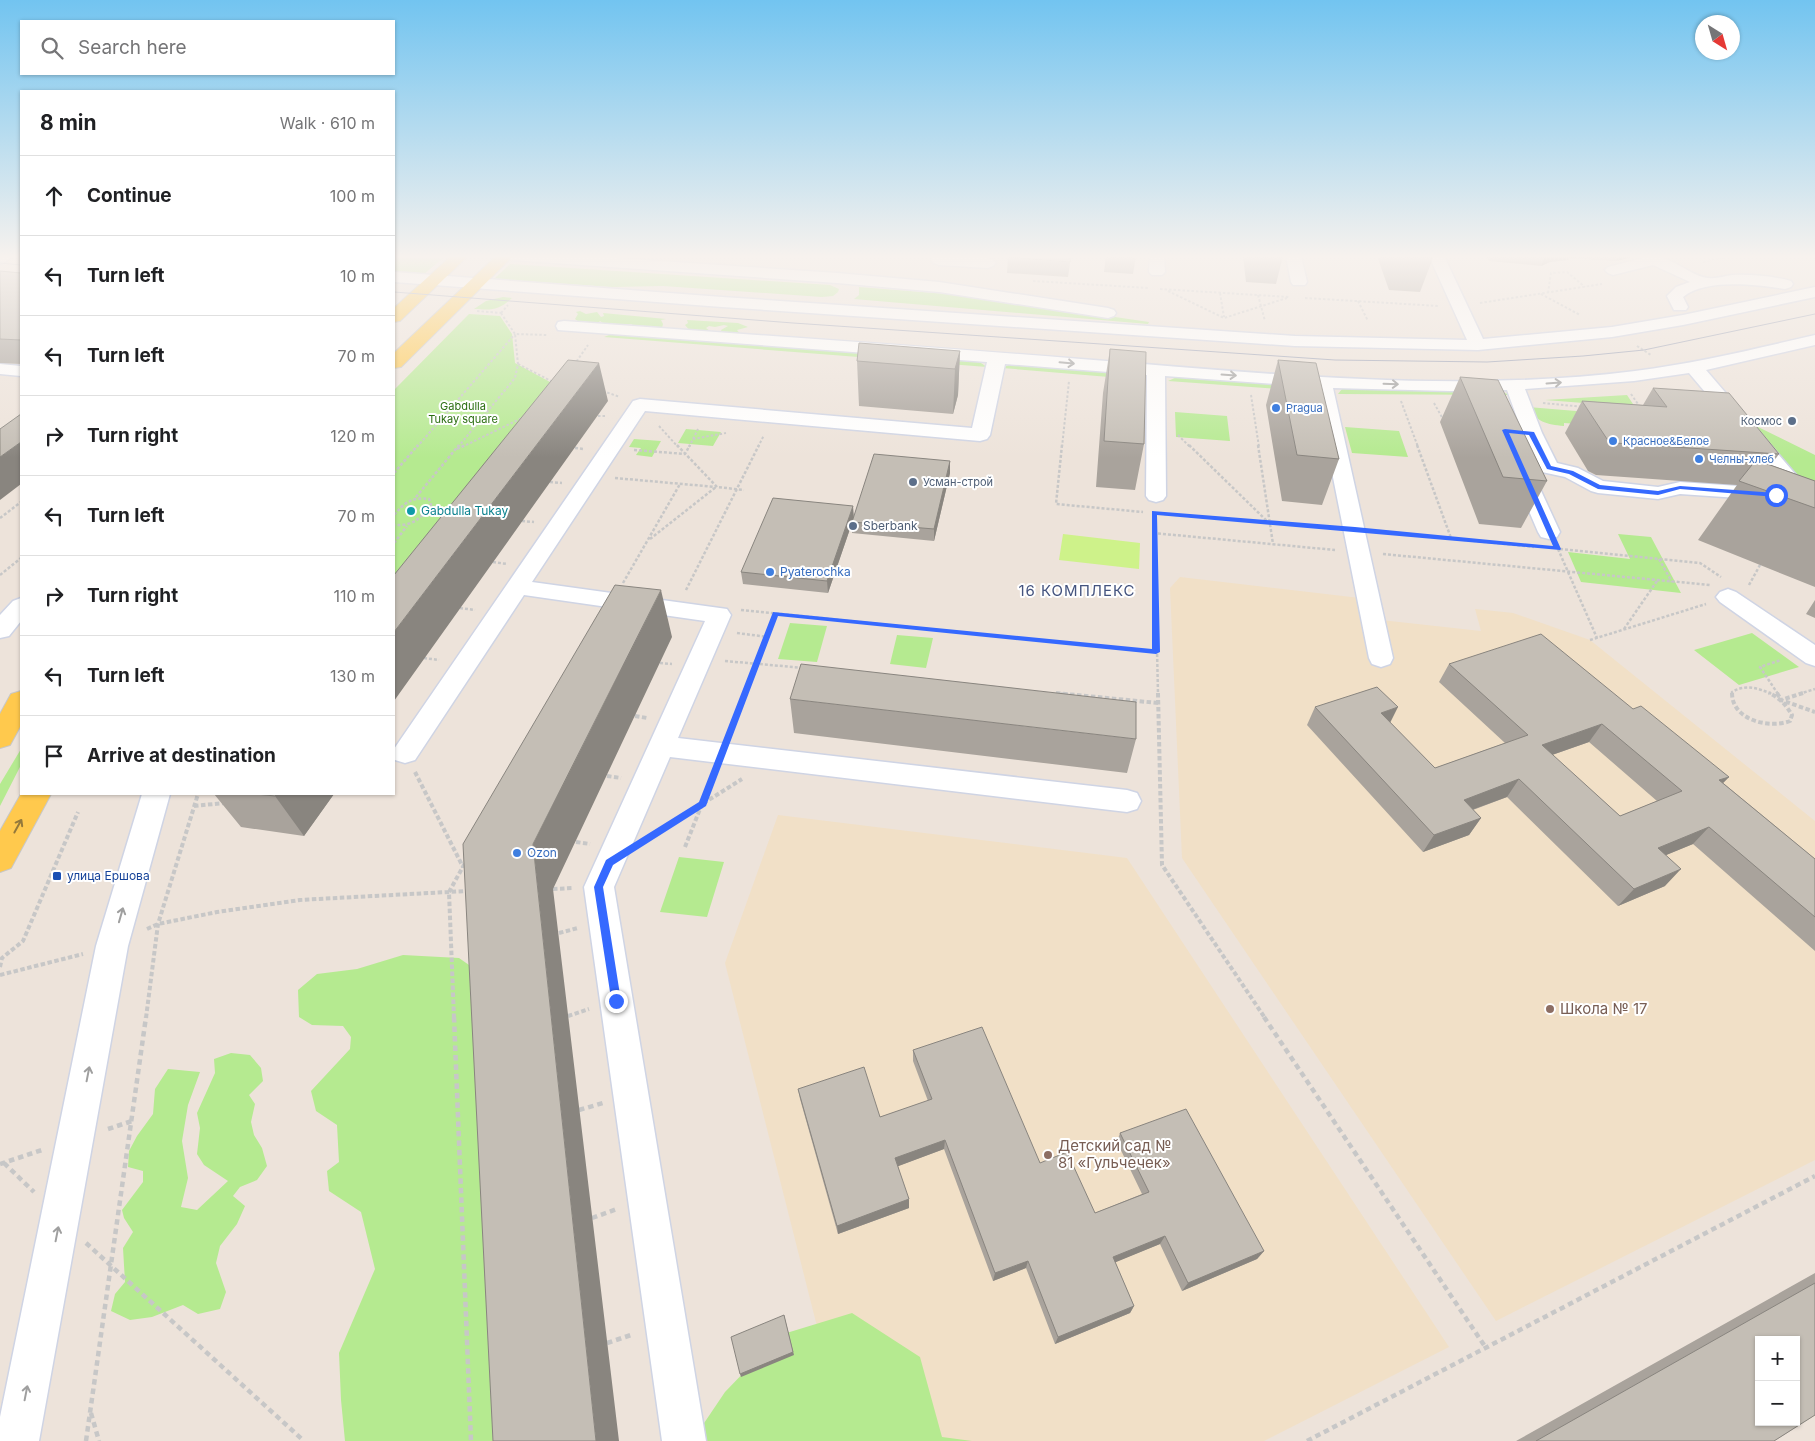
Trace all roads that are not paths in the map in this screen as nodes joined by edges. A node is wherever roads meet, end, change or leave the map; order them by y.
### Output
1 (435, 323) edge
2 (1034, 323) edge
3 (1204, 323) edge
4 (1467, 323) edge
5 (1571, 323) edge
6 (1664, 323) edge
7 (564, 326) dead end
8 (1474, 338) junction
9 (1815, 340) edge
10 (997, 358) junction
11 (395, 362) edge
12 (1694, 367) junction
13 (0, 369) edge
14 (1156, 370) junction
15 (20, 371) edge
16 (1323, 382) junction
17 (1516, 393) junction
18 (1532, 434) junction
19 (1160, 505) road end
20 (1802, 505) edge
21 (1815, 525) edge
22 (1548, 543) road end
23 (517, 587) junction
24 (1723, 587) road end
25 (20, 607) edge
26 (0, 630) edge
27 (1815, 657) edge
28 (1381, 658) dead end
29 (20, 703) edge
30 (0, 738) edge
31 (662, 746) junction
32 (405, 753) road end
33 (35, 795) edge
34 (156, 795) edge
35 (1127, 801) dead end
36 (0, 859) edge
37 (17, 1441) edge
38 (684, 1441) edge

1 - 11 main road
2 - 8 street
3 - 8 street
4 - 8 street
5 - 8 street
6 - 8 street
7 - 10 street
9 - 12 street
10 -> 14 street
10 - 23 street
17 -> 12 street
12 - 20 street
13 - 15 street
14 -> 16 street
14 - 19 street
16 -> 17 street
16 - 28 street
17 - 18 street
18 - 20 street
18 - 22 street
20 - 21 street
23 - 31 street
23 - 32 street
24 - 27 street
25 - 26 street
29 - 30 main road
31 - 35 street
31 - 38 street
36 -> 33 main road
37 -> 34 street

